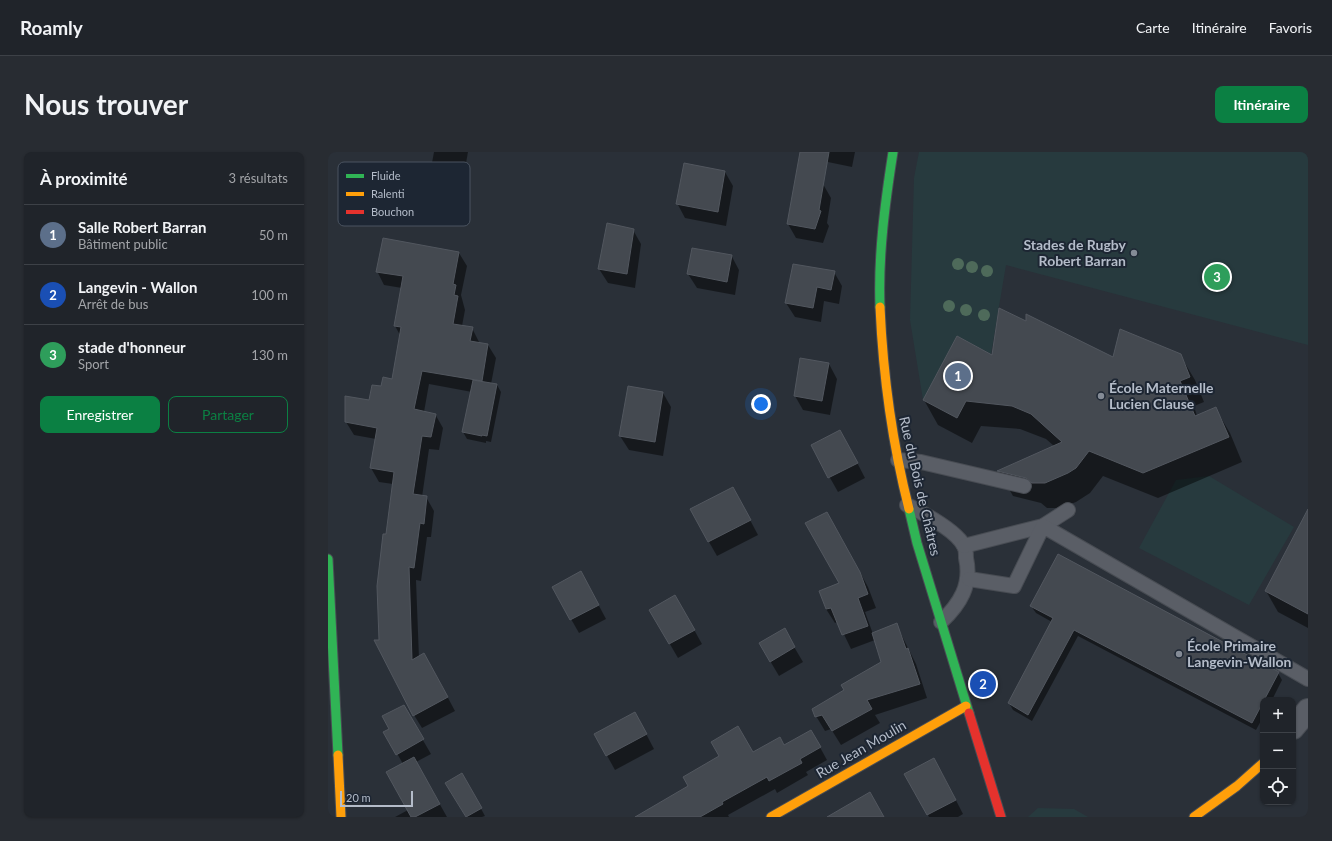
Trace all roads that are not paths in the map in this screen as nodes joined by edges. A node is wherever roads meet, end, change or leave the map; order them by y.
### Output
1 (893, 152) edge
2 (898, 460) junction
3 (1024, 486) dead end
4 (907, 505) junction
5 (1068, 510) dead end
6 (1043, 526) junction
7 (964, 546) junction
8 (328, 559) edge
9 (969, 579) junction
10 (941, 622) junction
11 (1308, 679) edge
12 (966, 706) junction
13 (1308, 710) edge
14 (1296, 724) edge
15 (1260, 766) edge
16 (341, 817) edge
17 (771, 817) edge
18 (1001, 817) edge
19 (1194, 817) edge

1 - 2 street, Rue du Bois de Châtres
2 - 3 lane
2 - 4 street, Rue du Bois de Châtres
4 - 7 lane
4 - 10 street, Rue du Bois de Châtres
5 - 6 lane
6 - 7 lane
6 - 9 lane
6 - 11 lane
7 - 9 lane
8 - 16 street
9 - 10 lane
10 - 12 street, Rue du Bois de Châtres
12 - 17 street, Rue Jean Moulin
12 - 18 street, Rue du Bois de Châtres
13 - 14 street
15 - 19 street

